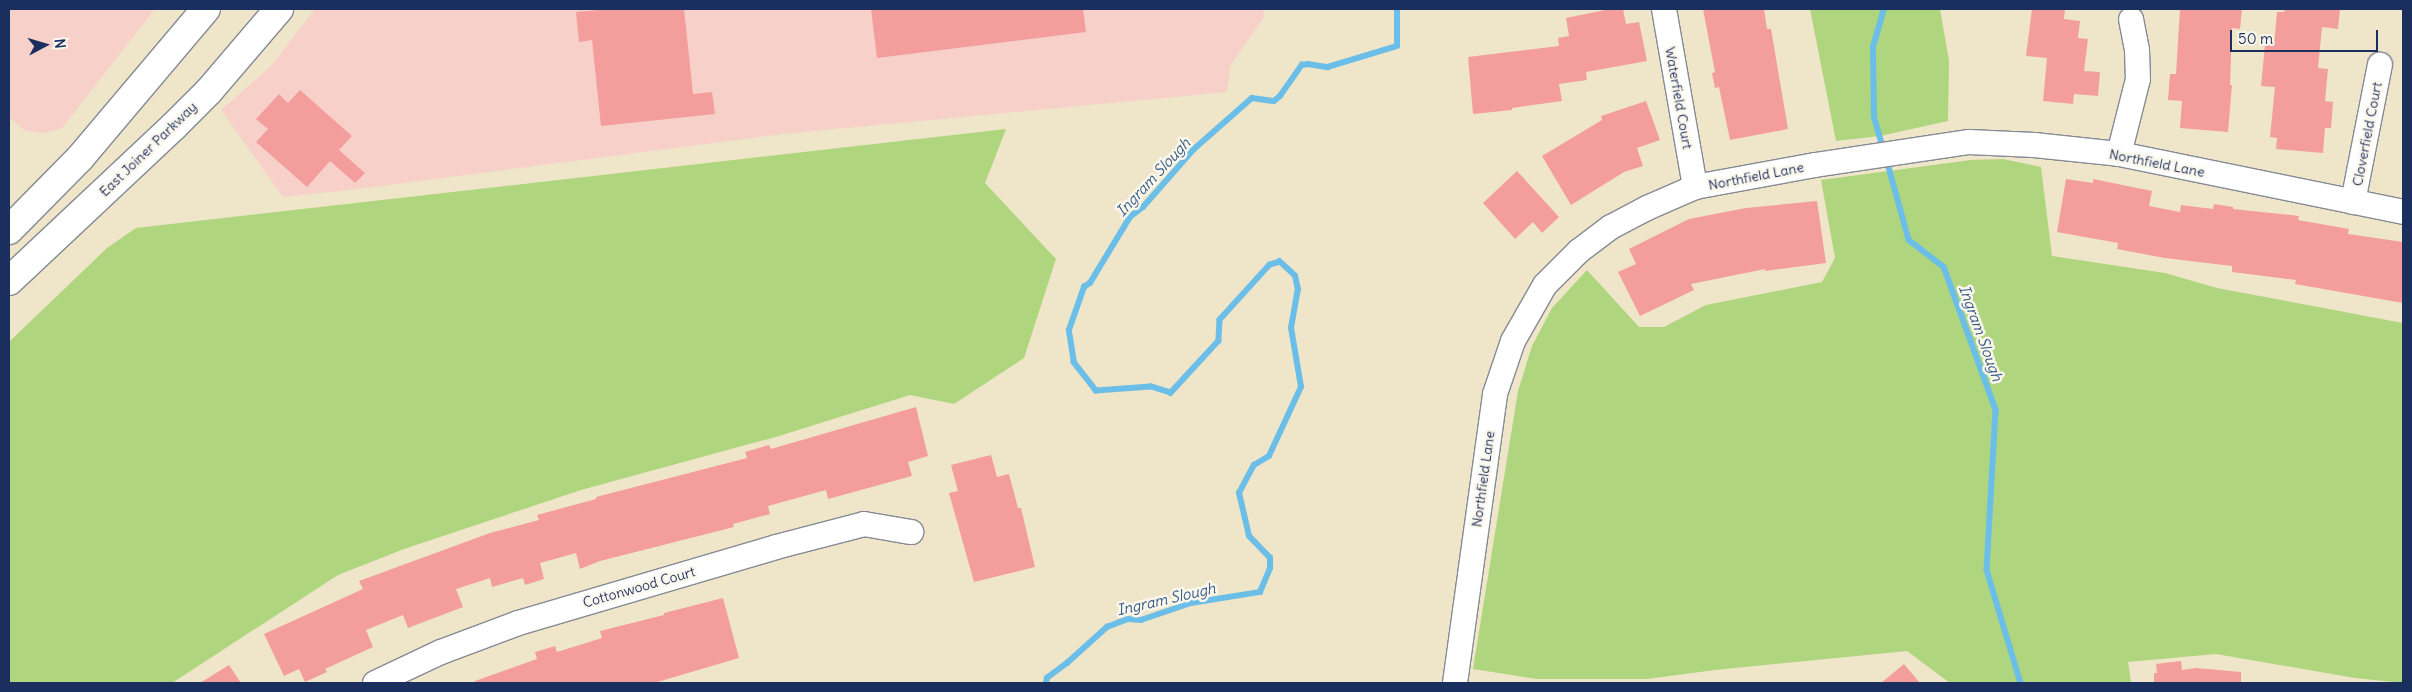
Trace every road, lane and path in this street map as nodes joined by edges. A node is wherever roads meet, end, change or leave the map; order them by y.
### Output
1 (206, 9) edge
2 (279, 9) edge
3 (1664, 9) edge
4 (2131, 20) dead end
5 (2380, 65) dead end
6 (2119, 154) junction
7 (1695, 187) junction
8 (2353, 202) junction
9 (2403, 212) edge
10 (9, 230) edge
11 (9, 281) edge
12 (911, 532) dead end
13 (374, 683) edge
14 (1455, 683) edge

1 - 10 main road
2 - 11 main road, East Joiner Parkway
3 - 7 street, Waterfield Court
4 - 6 street
5 - 8 street, Cloverfield Court
6 - 7 street, Northfield Lane
6 - 8 street, Northfield Lane
7 - 14 street, Northfield Lane
8 - 9 street, Northfield Lane
12 - 13 street, Cottonwood Court

